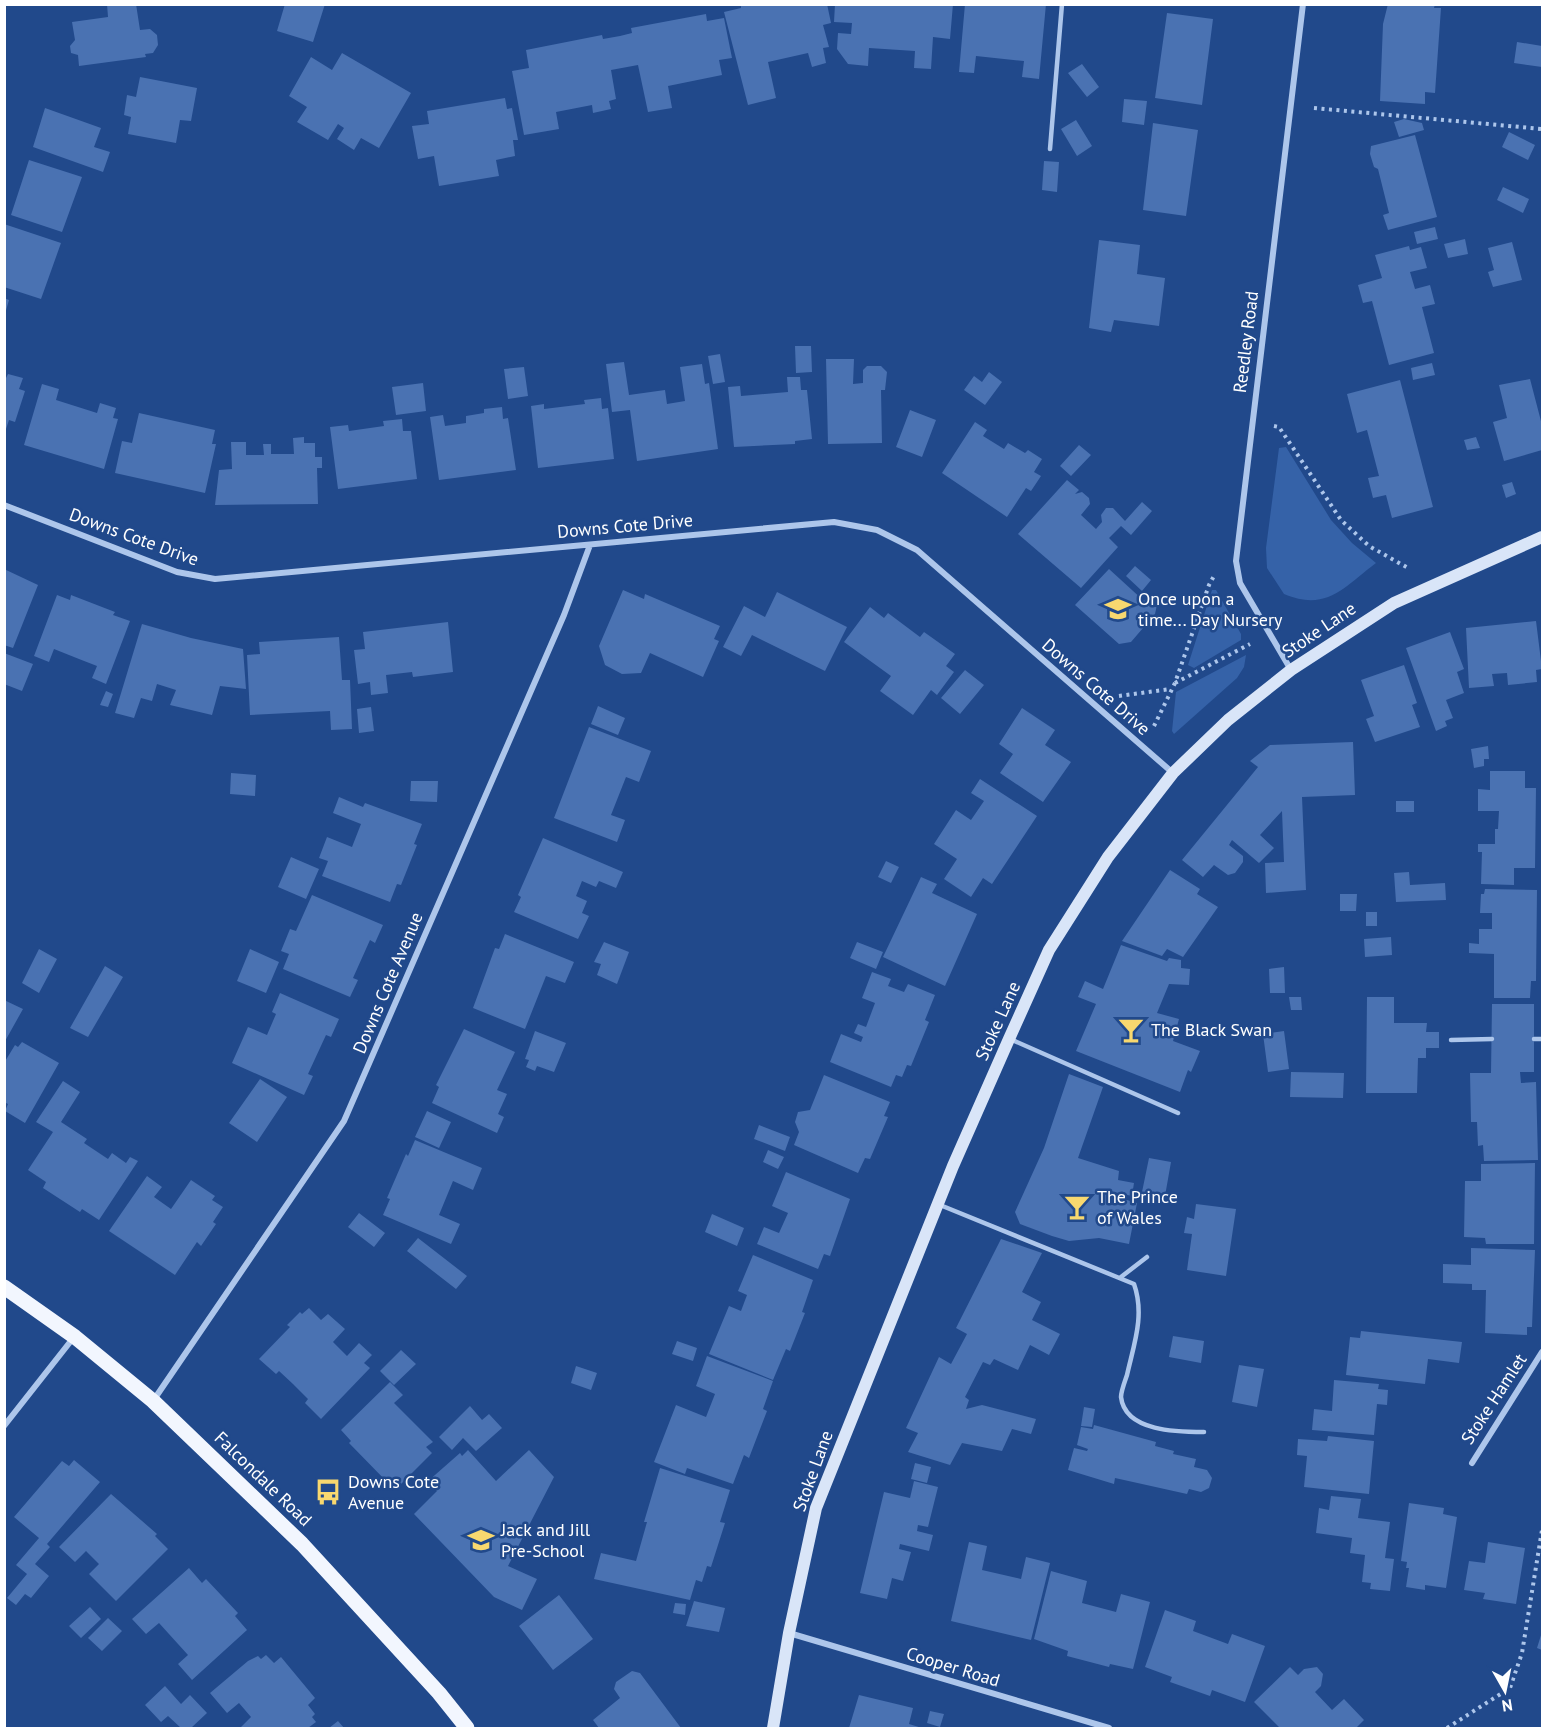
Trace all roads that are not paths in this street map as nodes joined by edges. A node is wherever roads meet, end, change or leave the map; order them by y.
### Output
1 (1062, 4) edge
2 (1303, 4) edge
3 (1050, 149) dead end
4 (4, 505) edge
5 (1542, 541) edge
6 (590, 545) junction
7 (1291, 670) junction
8 (1173, 773) junction
9 (1009, 1039) junction
10 (1492, 1039) dead end
11 (1534, 1039) dead end
12 (1542, 1039) edge
13 (1451, 1040) dead end
14 (1178, 1113) dead end
15 (938, 1204) junction
16 (1147, 1257) dead end
17 (1121, 1278) junction
18 (4, 1287) edge
19 (75, 1336) junction
20 (1542, 1352) edge
21 (153, 1401) junction
22 (4, 1426) edge
23 (1204, 1432) dead end
24 (1472, 1463) dead end
25 (789, 1633) junction
26 (467, 1728) edge
27 (773, 1728) edge
28 (1109, 1728) edge

1 - 3 lane
2 - 7 street, Reedley Road
4 - 6 street, Downs Cote Drive
5 - 7 street, Stoke Lane
6 - 8 street, Downs Cote Drive
6 - 21 street, Downs Cote Avenue
7 - 8 street, Stoke Lane
8 - 9 street, Stoke Lane
9 - 14 lane
9 - 15 street, Stoke Lane
10 - 13 lane
11 - 12 lane
15 - 17 lane
15 - 25 street, Stoke Lane
16 - 17 lane
17 - 23 lane
18 - 19 main road, Falcondale Road
19 - 21 main road, Falcondale Road
19 - 22 street
20 - 24 street, Stoke Hamlet
21 - 26 main road, Falcondale Road
25 - 27 street, Stoke Lane
25 - 28 street, Cooper Road

